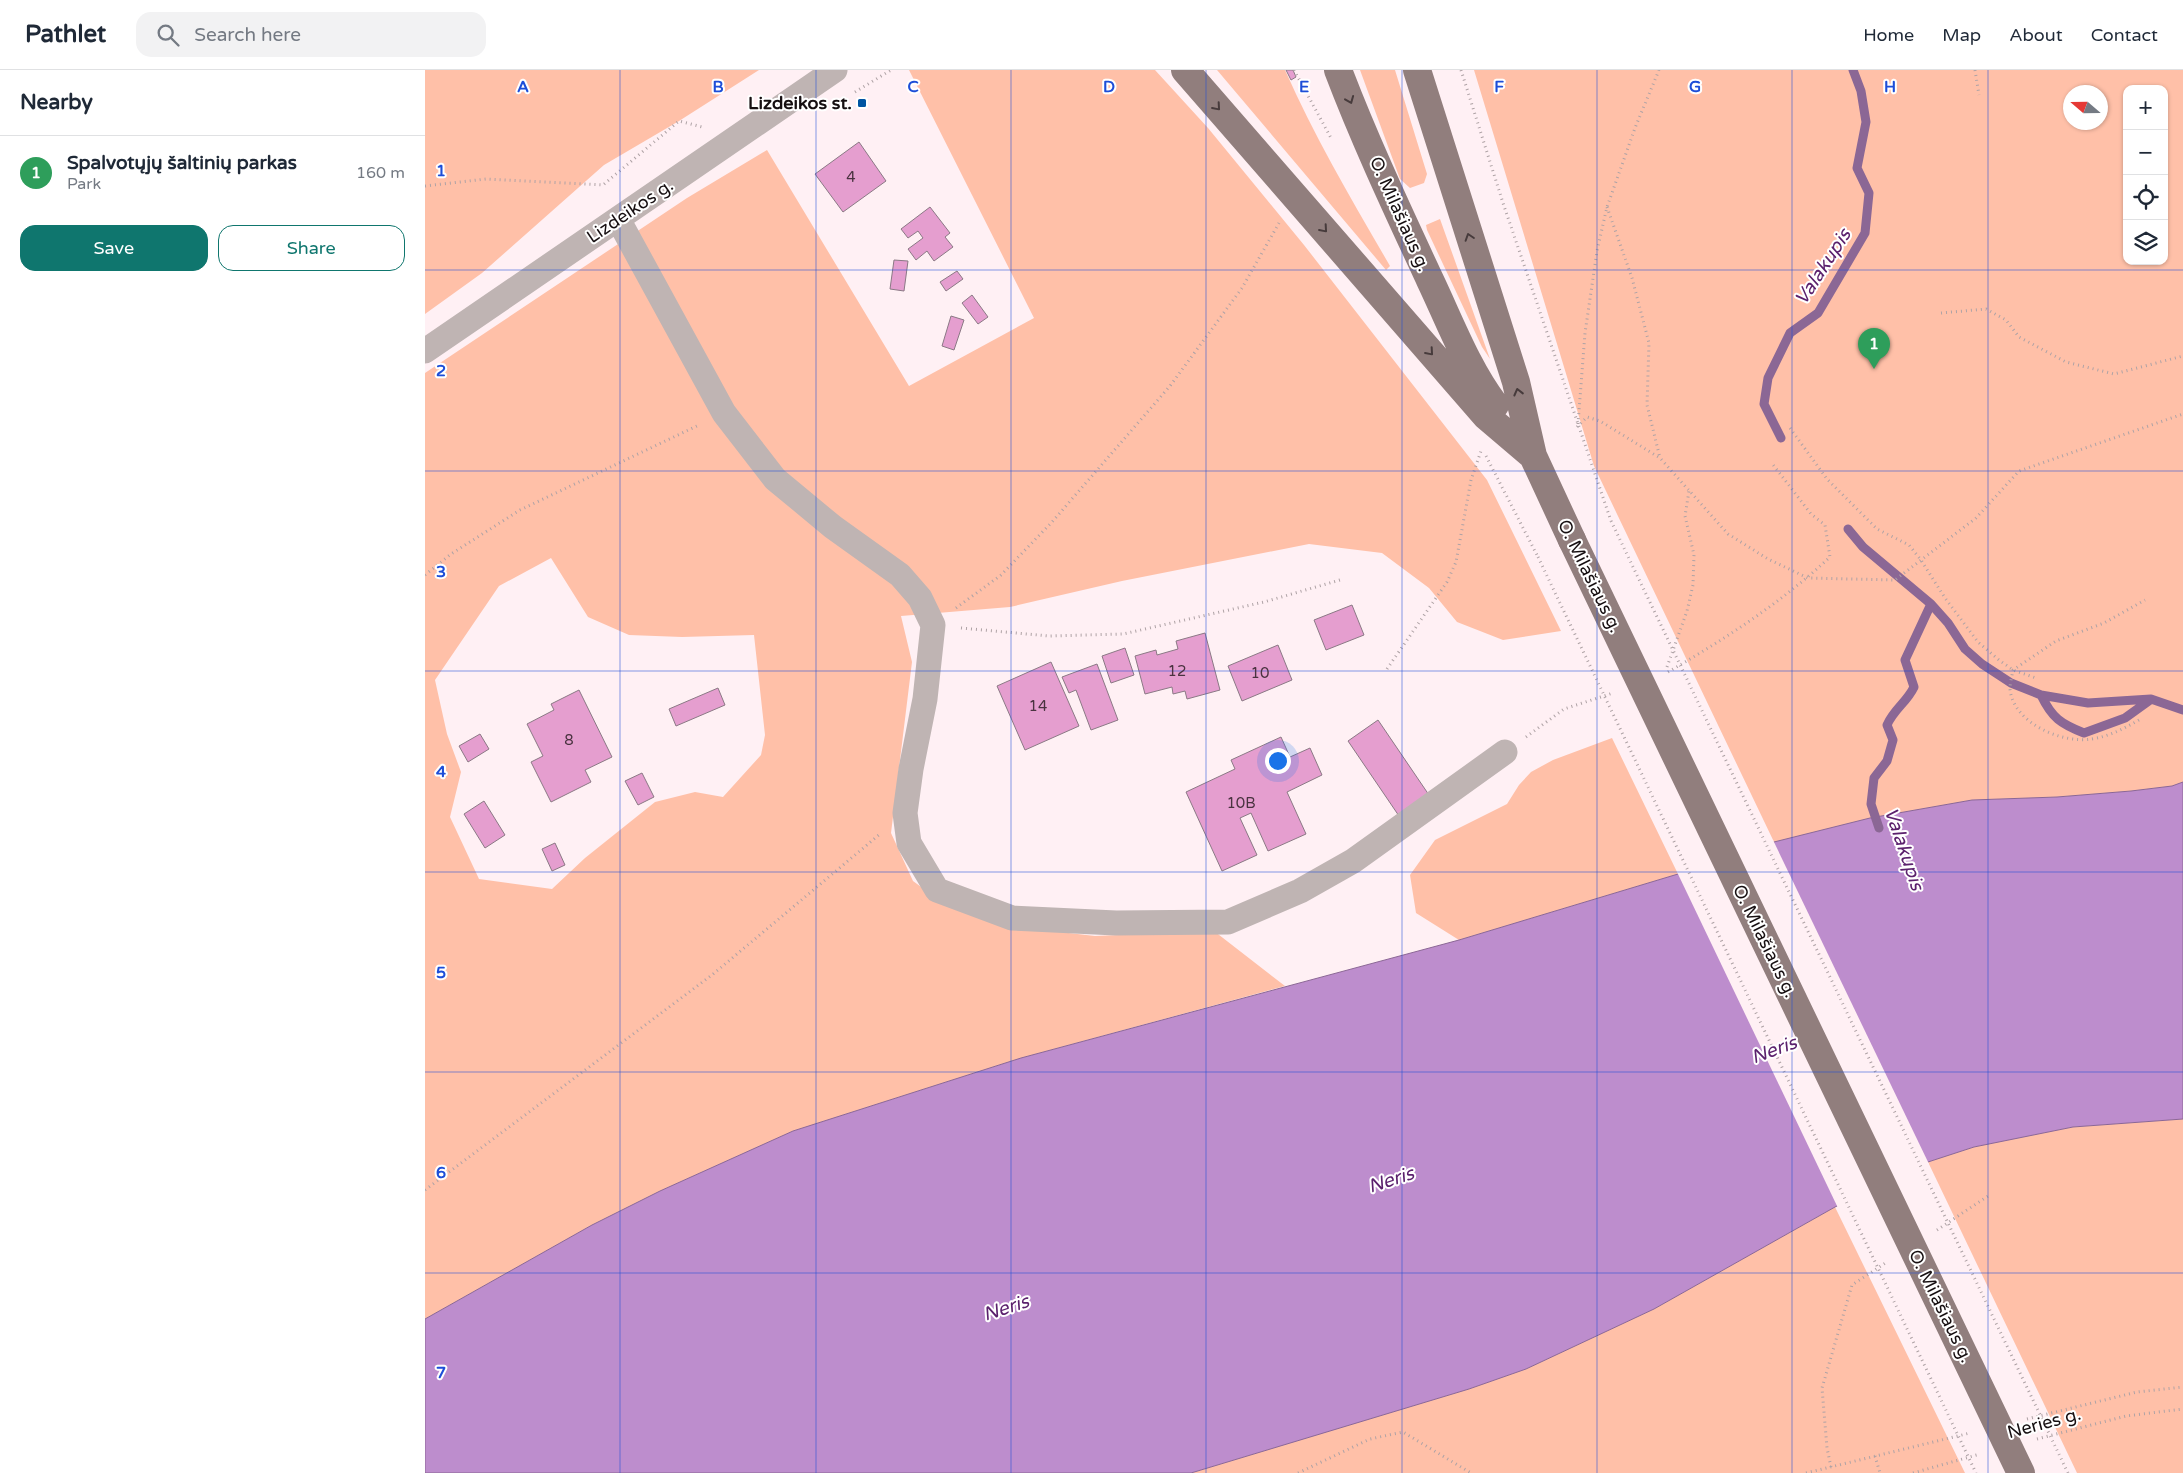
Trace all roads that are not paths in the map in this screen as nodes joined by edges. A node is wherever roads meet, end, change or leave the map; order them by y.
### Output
1 (835, 70) edge
2 (1185, 70) edge
3 (1338, 70) edge
4 (1417, 70) edge
5 (618, 219) junction
6 (425, 351) edge
7 (1533, 456) junction
8 (1505, 752) road end
9 (2021, 1473) edge

1 - 5 street, Lizdeikos g.
2 -> 7 main road
3 -> 7 main road, O. Milašiaus g.
7 -> 4 main road, O. Milašiaus g.
5 - 6 street, Lizdeikos g.
5 - 8 street
7 - 9 main road, O. Milašiaus g., bridge

